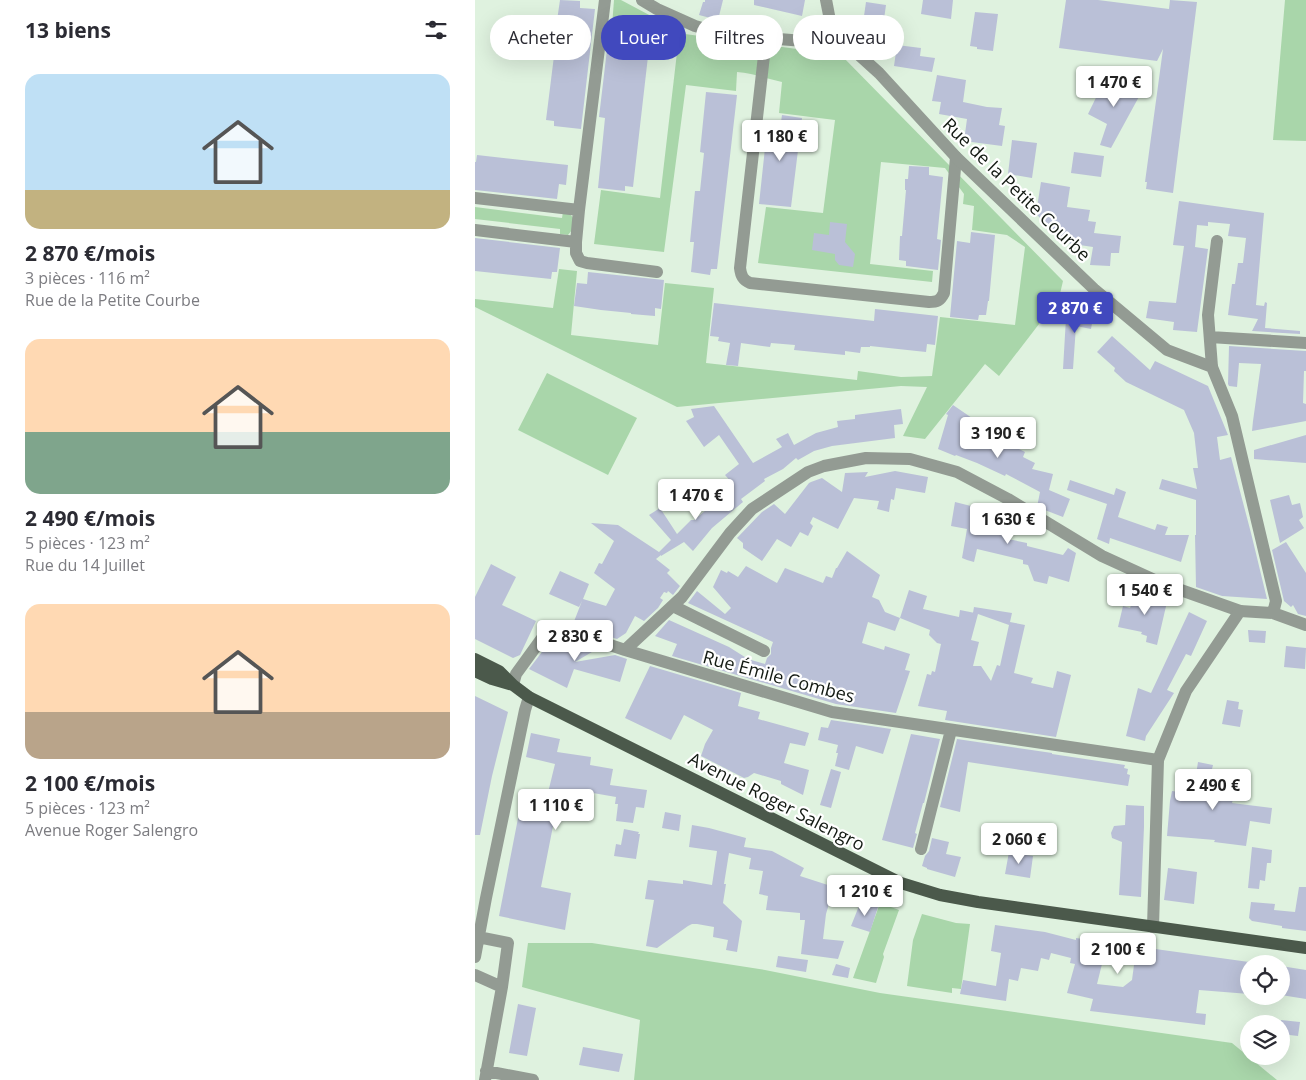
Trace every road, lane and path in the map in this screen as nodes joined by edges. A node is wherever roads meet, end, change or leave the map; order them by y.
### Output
1 (605, 0) edge
2 (642, 0) edge
3 (826, 0) edge
4 (830, 15) edge
5 (696, 26) edge
6 (763, 60) edge
7 (864, 60) edge
8 (956, 157) junction
9 (475, 198) edge
10 (579, 210) junction
11 (475, 230) edge
12 (1217, 241) dead end
13 (576, 242) junction
14 (657, 272) dead end
15 (1210, 337) junction
16 (1306, 343) edge
17 (1212, 367) junction
18 (673, 606) junction
19 (1240, 612) junction
20 (1273, 613) junction
21 (1306, 625) edge
22 (625, 650) junction
23 (764, 651) dead end
24 (475, 659) edge
25 (475, 671) edge
26 (513, 685) junction
27 (529, 697) junction
28 (951, 730) junction
29 (1158, 760) junction
30 (921, 849) dead end
31 (480, 897) edge
32 (1153, 927) junction
33 (478, 937) junction
34 (1306, 948) edge
35 (475, 957) edge
36 (475, 975) edge
37 (502, 987) junction
38 (486, 1076) edge
39 (533, 1080) edge

1 - 10 street
2 - 5 street, Rue de la Petite Courbe
3 - 4 street
6 - 8 street
7 - 8 street, Rue de la Petite Courbe
8 - 17 street, Rue de la Petite Courbe
9 - 10 street
10 - 13 street
11 - 13 street
12 - 15 street
13 - 14 street
15 - 16 street
15 - 17 street
17 - 20 street
18 - 19 street
18 - 22 street
18 - 23 street
19 - 20 street
19 - 29 street
20 - 21 street
22 - 26 street, Rue Émile Combes
22 - 28 street, Rue Émile Combes
24 - 26 main road
25 - 26 main road
26 - 27 main road, Avenue Roger Salengro
27 - 31 street
27 - 32 main road, Avenue Roger Salengro
28 - 29 street, Rue Émile Combes
28 - 30 street
29 - 32 street
31 - 33 street
32 - 34 main road, Avenue Roger Salengro
33 - 35 street
33 - 37 street
36 - 37 street
37 - 38 street
38 - 39 street

